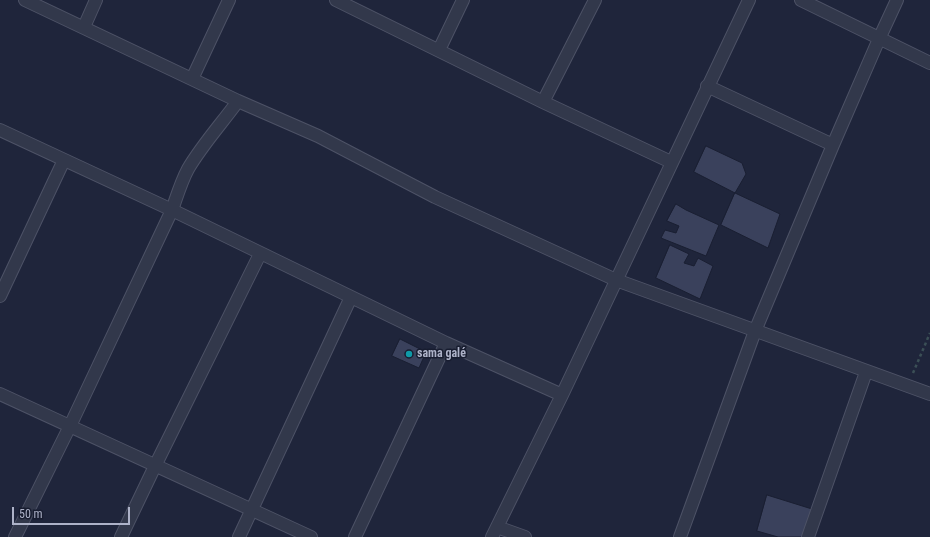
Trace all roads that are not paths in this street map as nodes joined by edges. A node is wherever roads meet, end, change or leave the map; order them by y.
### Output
1 (25, 0) edge
2 (96, 0) edge
3 (229, 0) edge
4 (336, 0) edge
5 (464, 0) edge
6 (595, 0) edge
7 (749, 0) edge
8 (801, 0) edge
9 (897, 0) edge
10 (84, 28) junction
11 (879, 39) junction
12 (439, 50) junction
13 (930, 63) edge
14 (192, 79) junction
15 (707, 86) junction
16 (238, 101) junction
17 (543, 102) junction
18 (0, 130) edge
19 (833, 145) junction
20 (64, 160) junction
21 (671, 162) junction
22 (172, 210) junction
23 (260, 254) junction
24 (616, 280) junction
25 (0, 296) edge
26 (351, 297) junction
27 (755, 331) junction
28 (446, 342) junction
29 (866, 372) junction
30 (0, 394) edge
31 (930, 394) edge
32 (562, 395) junction
33 (70, 426) junction
34 (155, 466) junction
35 (253, 509) junction
36 (495, 532) edge
37 (15, 537) edge
38 (121, 537) edge
39 (240, 537) edge
40 (311, 537) edge
41 (355, 537) edge
42 (525, 537) edge
43 (680, 537) edge
44 (808, 537) edge

1 - 10 street
2 - 10 street
3 - 14 street
4 - 12 street
5 - 12 street
6 - 17 street
7 - 15 street
8 - 11 street
9 - 11 street
10 - 14 street
11 - 13 street
11 - 19 street
12 - 17 street
14 - 16 street
15 - 19 street
15 - 21 street
16 - 22 street
16 - 24 street
17 - 21 street
18 - 20 street
19 - 27 street
20 - 22 street
20 - 25 street
21 - 24 street
22 - 23 street
22 - 33 street
23 - 26 street
23 - 34 street
24 - 27 street
24 - 32 street
26 - 28 street
26 - 35 street
27 - 29 street
27 - 43 street
28 - 32 street
28 - 41 street
29 - 31 street
29 - 44 street
30 - 33 street
32 - 36 street
33 - 34 street
33 - 37 street
34 - 35 street
34 - 38 street
35 - 39 street
35 - 40 street
36 - 42 street

